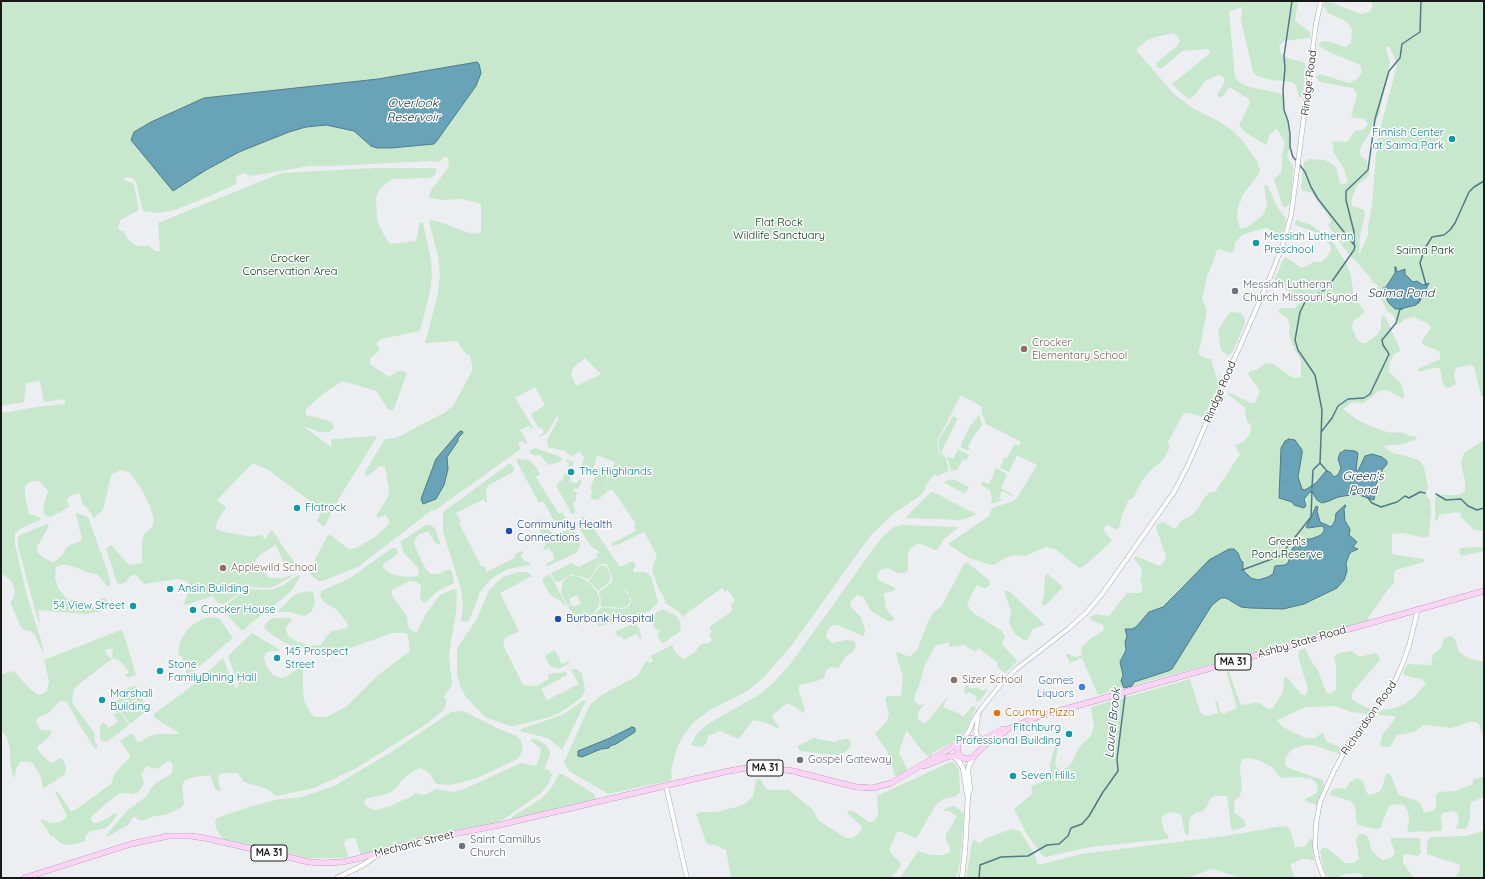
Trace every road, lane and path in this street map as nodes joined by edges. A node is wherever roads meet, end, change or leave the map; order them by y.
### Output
1 (1321, 1) edge
2 (1484, 591) edge
3 (1418, 609) junction
4 (979, 712) junction
5 (1006, 730) junction
6 (964, 738) junction
7 (977, 738) junction
8 (958, 744) junction
9 (976, 755) junction
10 (950, 756) junction
11 (960, 756) junction
12 (919, 767) junction
13 (963, 768) junction
14 (666, 786) junction
15 (968, 796) junction
16 (379, 853) junction
17 (24, 878) edge
18 (337, 878) edge
19 (687, 878) edge
20 (962, 878) edge
21 (1324, 878) edge

1 - 4 street, Rindge Road
2 - 3 main road, Ashby State Road / MA 31
3 - 5 main road, Ashby State Road / MA 31
3 - 21 street, Richardson Road
4 - 6 street, Rindge Road
4 - 7 street, Rindge Road
5 - 7 main road, Ashby State Road / MA 31
5 - 9 main road, Ashby State Road
6 - 7 main road, MA 31
6 - 8 main road, MA 31
7 - 9 main road
8 - 11 main road
8 - 12 main road, Mechanic Street / MA 31
9 - 11 main road
9 - 15 main road
10 - 11 main road, Mechanic Street
10 - 12 main road, Mechanic Street
10 - 13 main road
11 - 13 main road
12 - 14 main road, Mechanic Street / MA 31
13 - 15 main road
14 - 16 main road, Mechanic Street / MA 31
14 - 19 street
15 - 20 main road
16 - 17 main road, Mechanic Street / MA 31
16 - 18 main road

